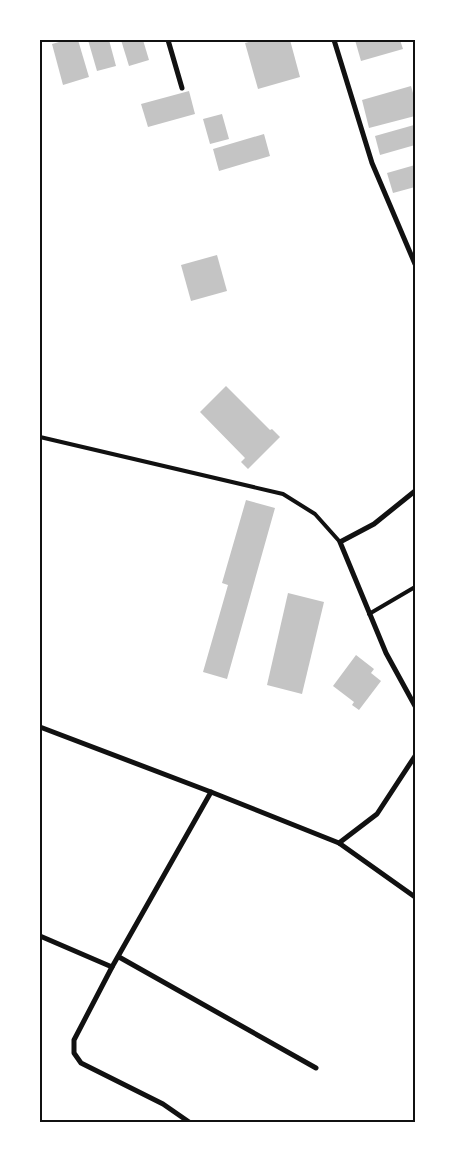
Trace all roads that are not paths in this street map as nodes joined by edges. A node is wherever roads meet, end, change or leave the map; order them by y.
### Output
1 (168, 40) edge
2 (334, 40) edge
3 (182, 88) dead end
4 (413, 254) edge
5 (415, 264) edge
6 (40, 437) edge
7 (415, 491) edge
8 (340, 542) junction
9 (415, 587) edge
10 (369, 614) junction
11 (415, 706) edge
12 (40, 727) edge
13 (415, 756) edge
14 (212, 792) junction
15 (339, 844) junction
16 (415, 897) edge
17 (40, 936) edge
18 (119, 957) junction
19 (112, 967) junction
20 (316, 1068) dead end
21 (189, 1122) edge

1 - 3 street
2 - 4 street
4 - 5 street
6 - 8 lane
7 - 8 street
8 - 10 street
9 - 10 lane
10 - 11 street
12 - 14 street
13 - 15 street
14 - 15 street
14 - 18 street
15 - 16 street
17 - 19 street
18 - 19 street
18 - 20 street
19 - 21 street

